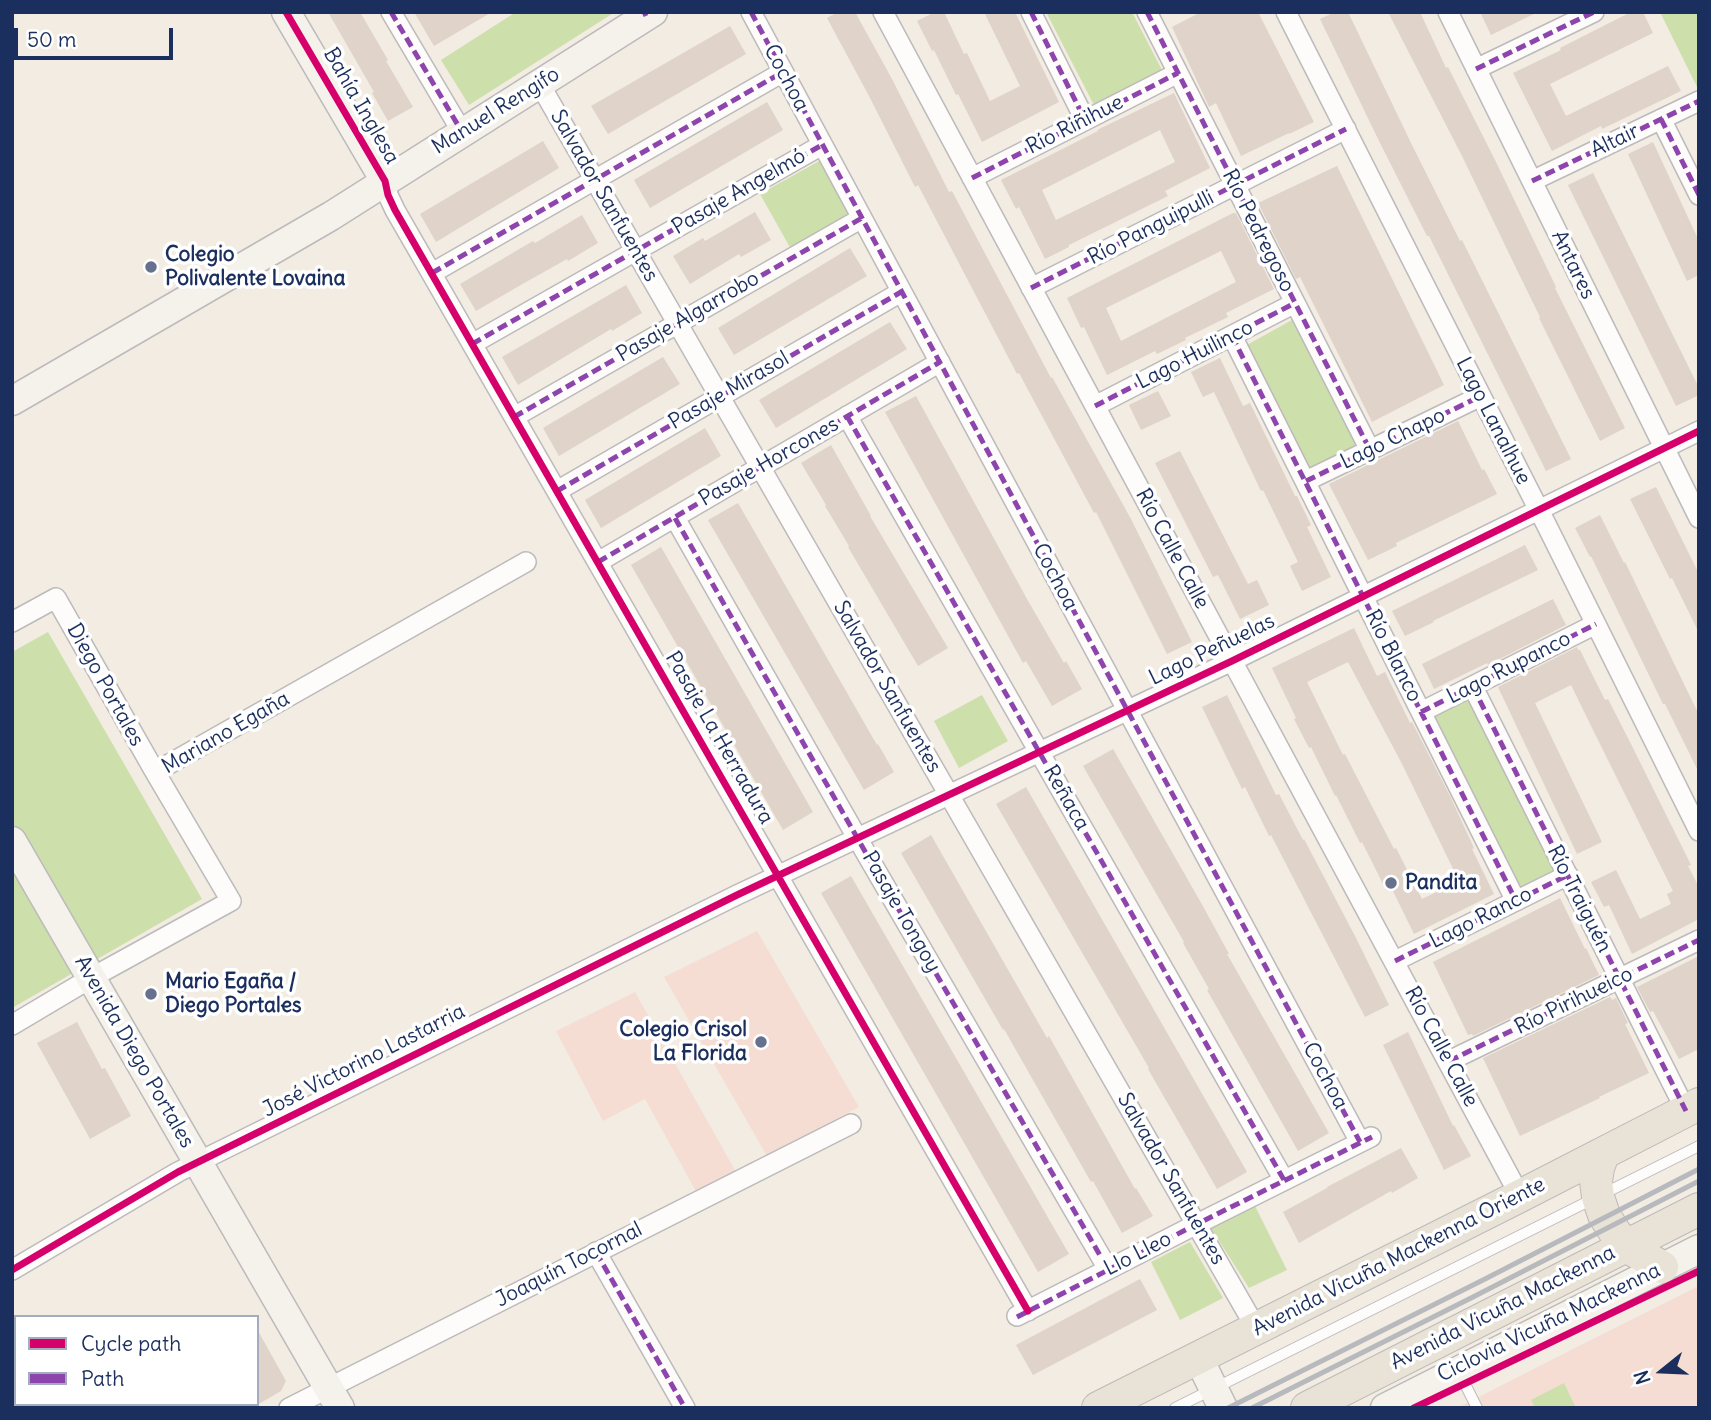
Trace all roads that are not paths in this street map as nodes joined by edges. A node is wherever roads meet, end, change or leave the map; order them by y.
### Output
1 (286, 12) edge
2 (391, 12) edge
3 (751, 12) edge
4 (883, 12) edge
5 (1031, 12) edge
6 (1147, 12) edge
7 (1286, 12) edge
8 (1448, 12) edge
9 (1594, 12) edge
10 (648, 14) edge
11 (1476, 69) junction
12 (783, 72) junction
13 (1178, 73) junction
14 (539, 83) junction
15 (1699, 101) edge
16 (1661, 119) junction
17 (1085, 120) junction
18 (1346, 129) junction
19 (462, 132) junction
20 (822, 145) junction
21 (972, 178) junction
22 (595, 180) junction
23 (385, 181) junction
24 (1532, 181) junction
25 (1235, 185) junction
26 (1699, 195) edge
27 (862, 218) junction
28 (636, 251) junction
29 (432, 273) junction
30 (1031, 288) junction
31 (901, 292) junction
32 (1295, 303) junction
33 (678, 323) junction
34 (1232, 336) junction
35 (472, 344) junction
36 (940, 362) junction
37 (1481, 396) junction
38 (720, 397) junction
39 (12, 401) edge
40 (1095, 406) junction
41 (847, 416) junction
42 (514, 417) junction
43 (1699, 431) edge
44 (1664, 448) junction
45 (1370, 450) junction
46 (760, 467) junction
47 (1306, 481) junction
48 (557, 491) junction
49 (1539, 510) junction
50 (674, 518) junction
51 (1699, 518) edge
52 (526, 562) dead end
53 (598, 562) junction
54 (1363, 596) junction
55 (12, 622) edge
56 (1596, 624) junction
57 (1232, 660) junction
58 (1473, 687) junction
59 (1127, 710) junction
60 (1422, 712) junction
61 (1040, 751) junction
62 (155, 772) junction
63 (949, 794) junction
64 (1699, 831) edge
65 (858, 838) junction
66 (12, 841) edge
67 (778, 875) junction
68 (1568, 875) junction
69 (737, 895) joint
70 (1516, 901) junction
71 (1699, 940) edge
72 (1395, 961) junction
73 (92, 978) junction
74 (1620, 978) junction
75 (12, 1025) edge
76 (1449, 1061) junction
77 (1692, 1107) edge
78 (851, 1124) dead end
79 (1366, 1140) joint
80 (1699, 1146) edge
81 (1603, 1154) junction
82 (198, 1163) junction
83 (1284, 1180) junction
84 (1520, 1196) junction
85 (1598, 1197) junction
86 (1699, 1209) edge
87 (1197, 1224) junction
88 (1626, 1246) junction
89 (1699, 1249) edge
90 (596, 1252) junction
91 (1662, 1267) junction
92 (1108, 1269) junction
93 (12, 1270) edge
94 (1022, 1314) joint
95 (1256, 1328) junction
96 (1198, 1357) junction
97 (1459, 1371) junction
98 (334, 1398) edge
99 (1218, 1398) edge
100 (289, 1408) edge
101 (685, 1408) edge
102 (1098, 1408) edge
103 (1175, 1408) edge
104 (1307, 1408) edge
105 (1385, 1408) edge
106 (1477, 1408) edge

1 - 23 street, Bahía Inglesa
2 - 19 street
3 - 12 street, Cochoa
4 - 21 street, Río Calle Calle
5 - 17 street
6 - 13 street, Río Pedregoso
7 - 18 street, Lago Lanalhue
8 - 11 street, Antares
9 - 11 street
10 - 14 street, Manuel Rengifo
11 - 24 street, Antares
12 - 20 street, Cochoa
12 - 22 street
13 - 17 street, Río Riñihue
13 - 25 street, Río Pedregoso
14 - 19 street, Manuel Rengifo
14 - 22 street, Salvador Sanfuentes
15 - 16 street, Altair
16 - 24 street, Altair
16 - 26 street
17 - 21 street, Río Riñihue
18 - 25 street, Río Panguipulli
18 - 37 street, Lago Lanalhue
19 - 23 street, Manuel Rengifo
20 - 27 street, Cochoa
20 - 28 street, Pasaje Angelmó
21 - 30 street, Río Calle Calle
22 - 28 street, Salvador Sanfuentes
22 - 29 street
23 - 29 street, Pasaje La Herradura
23 - 39 street, Manuel Rengifo
24 - 44 street, Antares
25 - 30 street, Río Panguipulli
25 - 32 street, Río Pedregoso
27 - 31 street, Cochoa
27 - 33 street, Pasaje Algarrobo
28 - 33 street, Salvador Sanfuentes
28 - 35 street, Pasaje Angelmó
29 - 35 street, Pasaje La Herradura
30 - 40 street, Río Calle Calle
31 - 36 street, Cochoa
31 - 38 street, Pasaje Mirasol
32 - 34 street, Lago Huilinco
32 - 45 street, Río Pedregoso
33 - 38 street, Salvador Sanfuentes
33 - 42 street, Pasaje Algarrobo
34 - 40 street, Lago Huilinco
34 - 47 street, Río Blanco
35 - 42 street, Pasaje La Herradura
36 - 41 street, Pasaje Horcones
36 - 59 street, Cochoa
37 - 45 street, Lago Chapo
37 - 49 street, Lago Lanalhue
38 - 46 street, Salvador Sanfuentes
38 - 48 street, Pasaje Mirasol
40 - 57 street, Río Calle Calle
41 - 46 street, Pasaje Horcones
41 - 61 street, Reñaca
42 - 48 street, Pasaje La Herradura
43 - 44 street, Lago Peñuelas
44 - 49 street, Lago Peñuelas
44 - 51 street, Antares
45 - 47 street, Lago Chapo
46 - 50 street, Pasaje Horcones
46 - 63 street, Salvador Sanfuentes
47 - 54 street, Río Blanco
48 - 53 street, Pasaje La Herradura
49 - 54 street, Lago Peñuelas
49 - 56 street, Lago Lanalhue
50 - 53 street, Pasaje Horcones
50 - 65 street, Pasaje Tongoy
52 - 62 street, Mariano Egaña
53 - 67 street, Pasaje La Herradura
54 - 57 street, Lago Peñuelas
54 - 60 street, Río Blanco
55 - 62 street, Diego Portales
56 - 58 street, Lago Rupanco
56 - 64 street, Lago Lanalhue
57 - 59 street, Lago Peñuelas
57 - 72 street, Río Calle Calle
58 - 60 street, Lago Rupanco
58 - 68 street, Río Traiguén
59 - 61 street, Lago Peñuelas
59 - 79 street, Cochoa
60 - 70 street, Río Blanco
61 - 63 street, Lago Peñuelas
61 - 83 street, Reñaca
62 - 73 street, Mariano Egaña
63 - 65 street, Lago Peñuelas
63 - 87 street, Salvador Sanfuentes
65 - 67 street, Lago Peñuelas
65 - 92 street, Pasaje Tongoy
66 - 73 street, Avenida Diego Portales
67 - 69 street, Lago Peñuelas
67 - 94 street, Pasaje La Herradura
68 - 70 street, Lago Ranco
68 - 74 street, Río Traiguén
69 - 82 street, José Victorino Lastarria
70 - 72 street, Lago Ranco
71 - 74 street, Río Pirihueico
72 - 76 street, Río Calle Calle
73 - 75 street
73 - 82 street, Avenida Diego Portales
74 - 76 street, Río Pirihueico
74 - 77 street, Río Traiguén
76 - 84 street, Río Calle Calle
77 - 81 main road, Avenida Vicuña Mackenna Oriente
78 - 90 street, Joaquín Tocornal
79 - 83 street, Llo Lleo
80 - 85 lane
81 - 84 main road, Avenida Vicuña Mackenna Oriente
81 - 85 main road
82 - 93 street, José Victorino Lastarria
82 - 98 street, Avenida Diego Portales
83 - 87 street, Llo Lleo
84 - 95 main road, Avenida Vicuña Mackenna Oriente
85 - 88 main road
85 - 99 lane
86 - 88 main road, Avenida Vicuña Mackenna
87 - 92 street, Llo Lleo
87 - 95 street, Salvador Sanfuentes
88 - 91 main road
88 - 104 main road, Avenida Vicuña Mackenna
89 - 91 street
90 - 98 street, Joaquín Tocornal
90 - 101 street
91 - 97 street
92 - 94 street, Llo Lleo
95 - 96 main road, Avenida Vicuña Mackenna Oriente
96 - 99 street
96 - 102 main road, Avenida Vicuña Mackenna Oriente
97 - 105 street
97 - 106 lane
98 - 100 street, Joaquín Tocornal
99 - 103 lane

